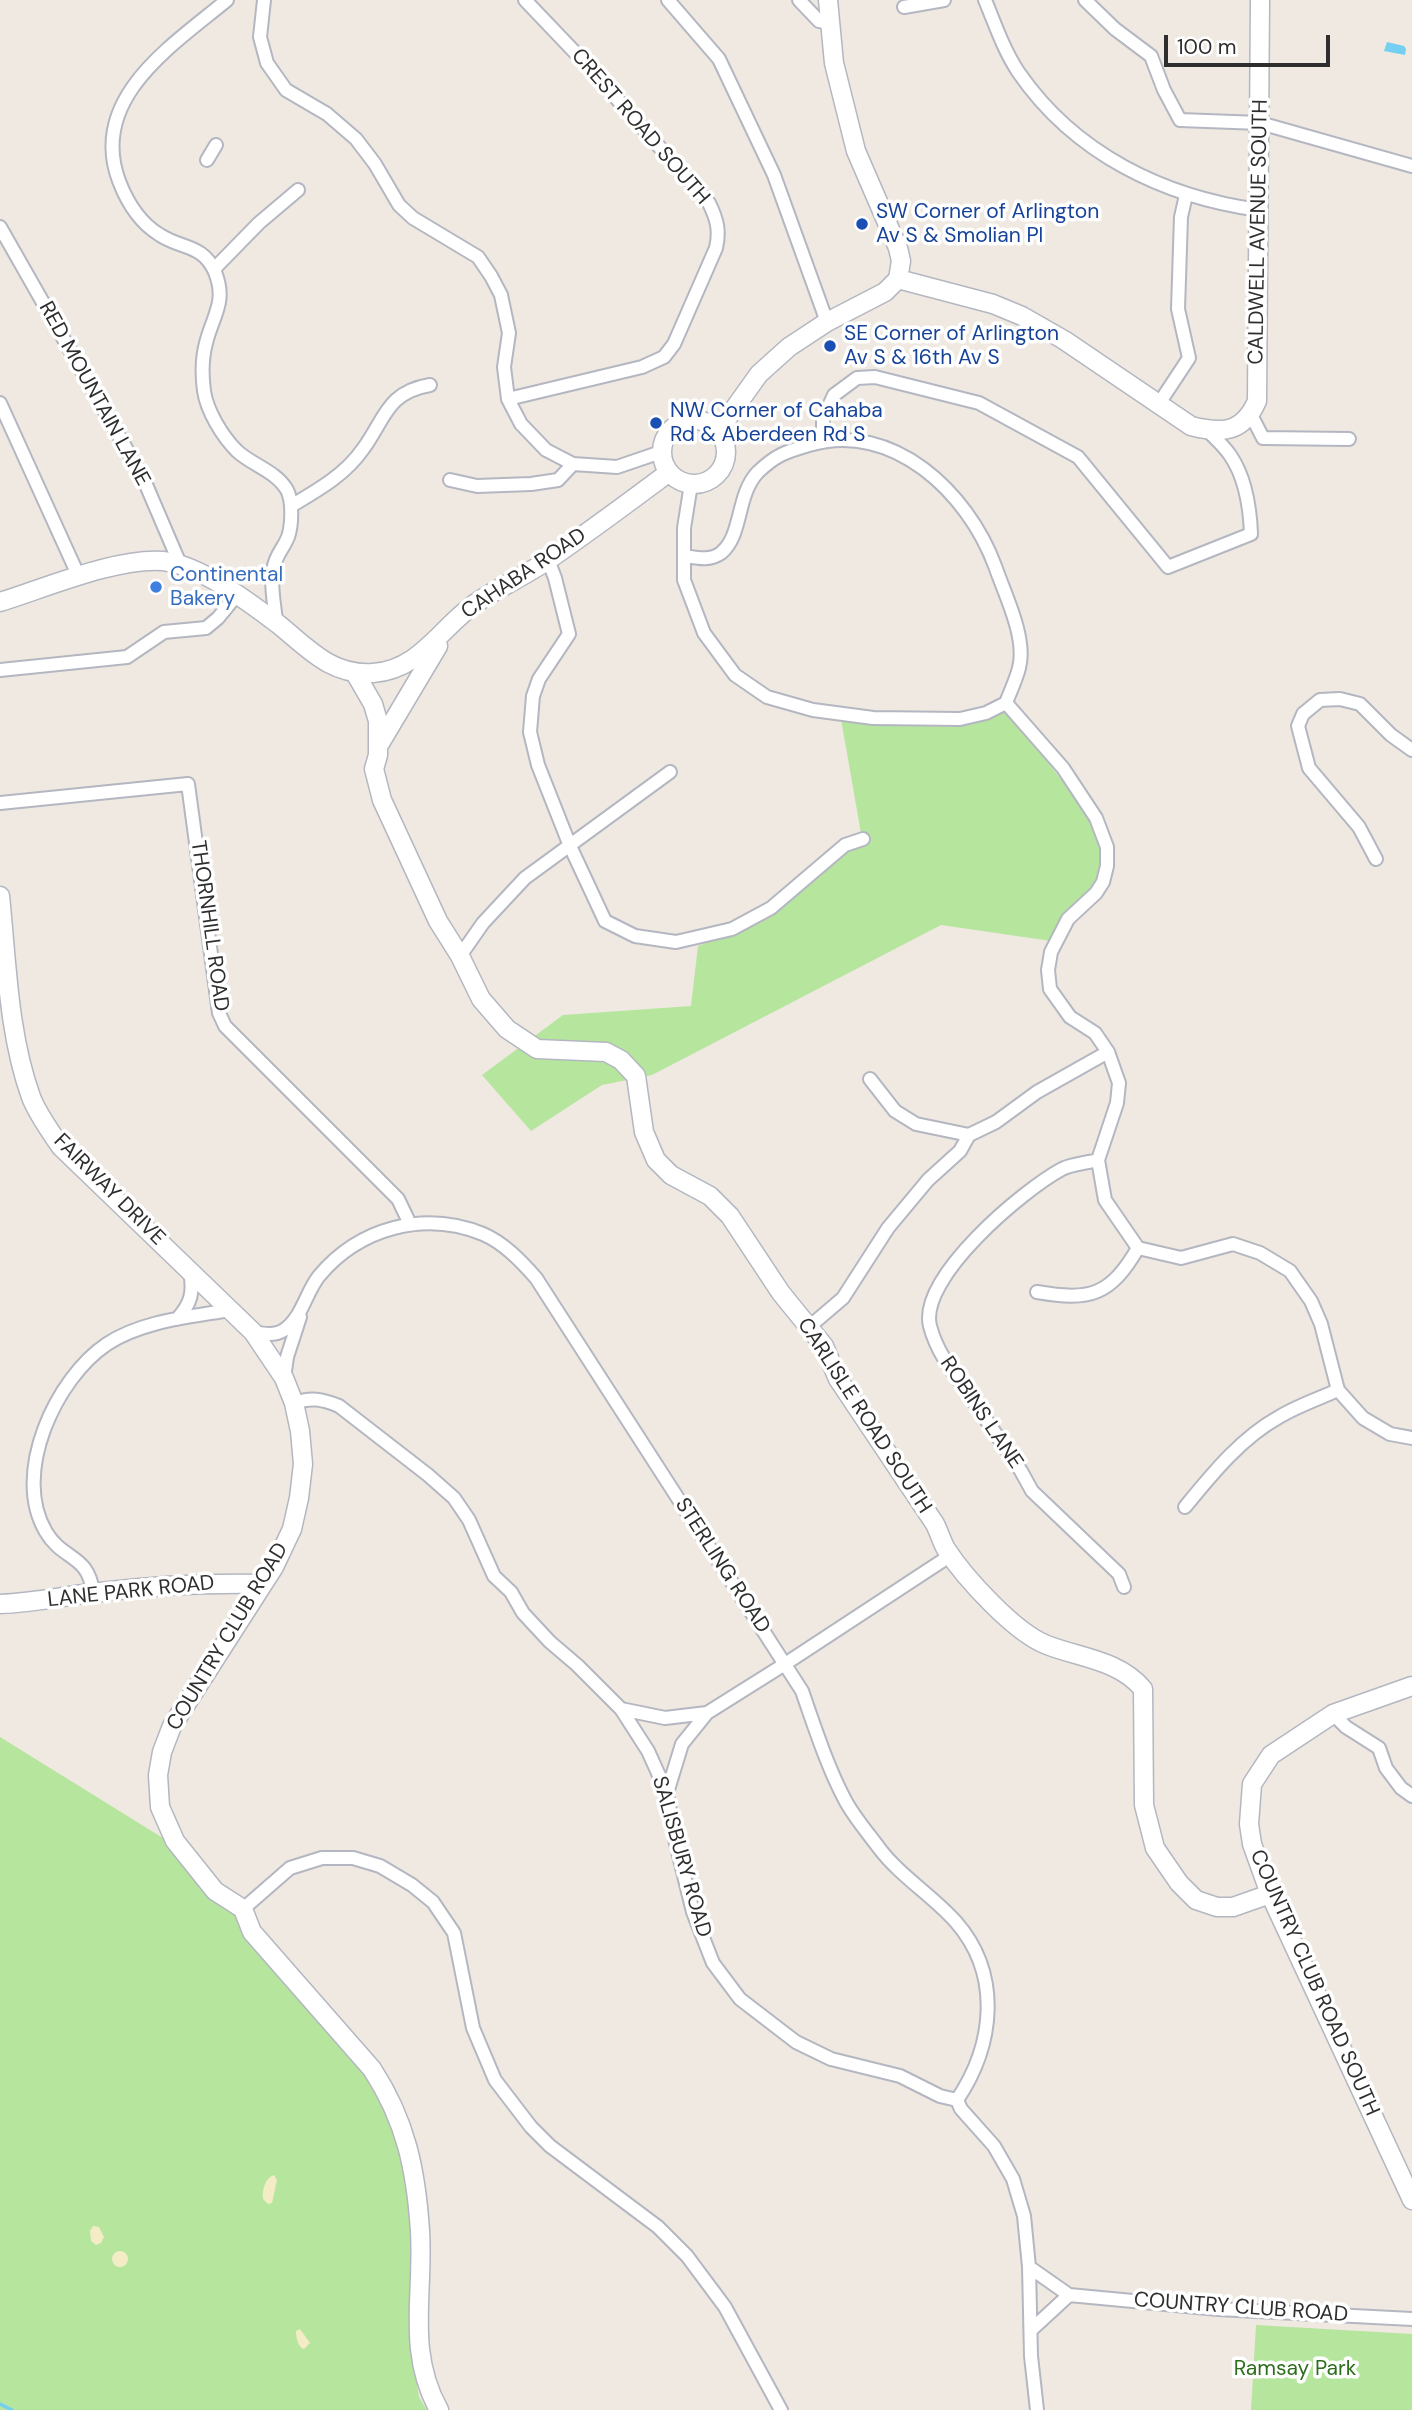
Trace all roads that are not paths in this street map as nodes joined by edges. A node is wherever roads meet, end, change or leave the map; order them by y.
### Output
1 (227, 0) edge
2 (264, 0) edge
3 (525, 0) edge
4 (668, 0) edge
5 (799, 0) edge
6 (828, 0) edge
7 (944, 0) edge
8 (985, 0) edge
9 (1085, 0) edge
10 (1260, 0) edge
11 (904, 7) dead end
12 (830, 23) junction
13 (1260, 122) junction
14 (216, 145) dead end
15 (206, 160) dead end
16 (1412, 166) edge
17 (298, 190) dead end
18 (1186, 195) junction
19 (1259, 210) junction
20 (0, 227) edge
21 (214, 270) junction
22 (898, 279) junction
23 (827, 322) junction
24 (430, 385) dead end
25 (508, 399) junction
26 (0, 403) edge
27 (1158, 405) junction
28 (1251, 415) junction
29 (719, 430) junction
30 (1208, 430) junction
31 (1349, 439) dead end
32 (823, 441) junction
33 (661, 452) junction
34 (573, 464) junction
35 (668, 472) junction
36 (450, 480) dead end
37 (691, 484) junction
38 (291, 506) junction
39 (685, 556) junction
40 (548, 560) junction
41 (180, 564) junction
42 (79, 577) junction
43 (236, 596) junction
44 (0, 602) edge
45 (276, 623) junction
46 (451, 625) junction
47 (0, 670) edge
48 (355, 673) junction
49 (1006, 703) junction
50 (378, 747) junction
51 (1412, 750) edge
52 (670, 772) dead end
53 (0, 803) edge
54 (863, 839) dead end
55 (570, 846) junction
56 (1376, 859) dead end
57 (0, 896) edge
58 (460, 956) junction
59 (1108, 1052) junction
60 (870, 1079) dead end
61 (968, 1135) junction
62 (1098, 1160) junction
63 (411, 1224) junction
64 (1138, 1248) junction
65 (190, 1272) junction
66 (1037, 1292) dead end
67 (304, 1303) junction
68 (230, 1310) junction
69 (176, 1319) junction
70 (808, 1327) junction
71 (253, 1332) junction
72 (284, 1378) junction
73 (1338, 1390) junction
74 (294, 1403) junction
75 (1412, 1438) edge
76 (1185, 1507) dead end
77 (946, 1549) junction
78 (262, 1584) junction
79 (1124, 1587) dead end
80 (93, 1593) junction
81 (0, 1604) edge
82 (785, 1664) junction
83 (1412, 1686) edge
84 (621, 1709) junction
85 (706, 1713) junction
86 (1333, 1714) junction
87 (667, 1793) junction
88 (1412, 1796) edge
89 (1270, 1894) junction
90 (243, 1909) junction
91 (957, 2100) junction
92 (1407, 2179) edge
93 (1412, 2200) edge
94 (1029, 2267) junction
95 (1069, 2295) junction
96 (1412, 2319) edge
97 (1031, 2330) junction
98 (439, 2410) edge
99 (781, 2410) edge
100 (1037, 2410) edge

1 - 21 street
2 - 25 street
3 - 25 street, CREST ROAD SOUTH
4 - 23 street
5 - 12 street
6 - 12 street
7 - 11 street
8 - 18 street
9 - 13 street
10 - 13 street, CALDWELL AVENUE SOUTH
12 - 22 street
13 - 16 street
13 - 19 street, CALDWELL AVENUE SOUTH
14 - 15 street
17 - 21 street
18 - 19 street
18 - 27 street
19 - 28 street, CALDWELL AVENUE SOUTH
20 - 41 street, RED MOUNTAIN LANE
21 - 38 street
22 - 23 street
22 - 27 street
23 - 29 street
24 - 38 street
25 - 34 street
26 - 42 street
27 - 30 street
28 - 30 street
28 - 31 street
29 - 33 street
29 - 37 street
30 - 32 street
32 - 39 street
32 - 49 street
33 - 34 street
33 - 35 street
34 - 36 street
35 - 37 street
35 - 40 street, CAHABA ROAD
37 - 39 street
38 - 45 street
39 - 49 street
40 - 46 street, CAHABA ROAD
40 - 55 street
41 - 42 street, CAHABA ROAD
41 - 43 street, CAHABA ROAD
42 - 44 street, CAHABA ROAD
43 - 45 street, CAHABA ROAD
43 - 47 street
45 - 48 street, CAHABA ROAD
46 - 48 street, CAHABA ROAD
46 - 50 street
48 - 50 street, CARLISLE ROAD SOUTH
49 - 59 street
50 - 58 street, CARLISLE ROAD SOUTH
51 - 56 street
52 - 55 street
53 - 63 street, THORNHILL ROAD
54 - 55 street
55 - 58 street
57 - 65 street, FAIRWAY DRIVE
58 - 70 street, CARLISLE ROAD SOUTH
59 - 61 street
59 - 62 street
60 - 61 street
61 - 70 street
62 - 64 street
62 - 79 street, ROBINS LANE
63 - 67 street, STERLING ROAD
63 - 82 street, STERLING ROAD
64 - 66 street
64 - 73 street
65 - 68 street, FAIRWAY DRIVE
65 - 69 street
67 - 71 street, STERLING ROAD
67 - 72 street, STERLING ROAD
68 - 69 street
68 - 71 street, FAIRWAY DRIVE
69 - 80 street
70 - 77 street, CARLISLE ROAD SOUTH
71 - 72 street, FAIRWAY DRIVE
72 - 74 street, FAIRWAY DRIVE
73 - 75 street
73 - 76 street
74 - 78 street, COUNTRY CLUB ROAD
74 - 84 street, SALISBURY ROAD
77 - 82 street
77 - 89 street, CARLISLE ROAD SOUTH
78 - 80 street, LANE PARK ROAD
78 - 90 street, COUNTRY CLUB ROAD
80 - 81 street, LANE PARK ROAD
82 - 85 street
82 - 91 street, STERLING ROAD
83 - 86 street, COUNTRY CLUB ROAD SOUTH
84 - 85 street
84 - 87 street, SALISBURY ROAD
85 - 87 street
86 - 88 street
86 - 89 street, COUNTRY CLUB ROAD SOUTH
87 - 91 street, SALISBURY ROAD
89 - 92 street, COUNTRY CLUB ROAD SOUTH
90 - 98 street, COUNTRY CLUB ROAD
90 - 99 street
91 - 94 street
92 - 93 street, COUNTRY CLUB ROAD SOUTH
94 - 95 street, COUNTRY CLUB ROAD
94 - 97 street
95 - 96 street, COUNTRY CLUB ROAD
95 - 97 street
97 - 100 street

